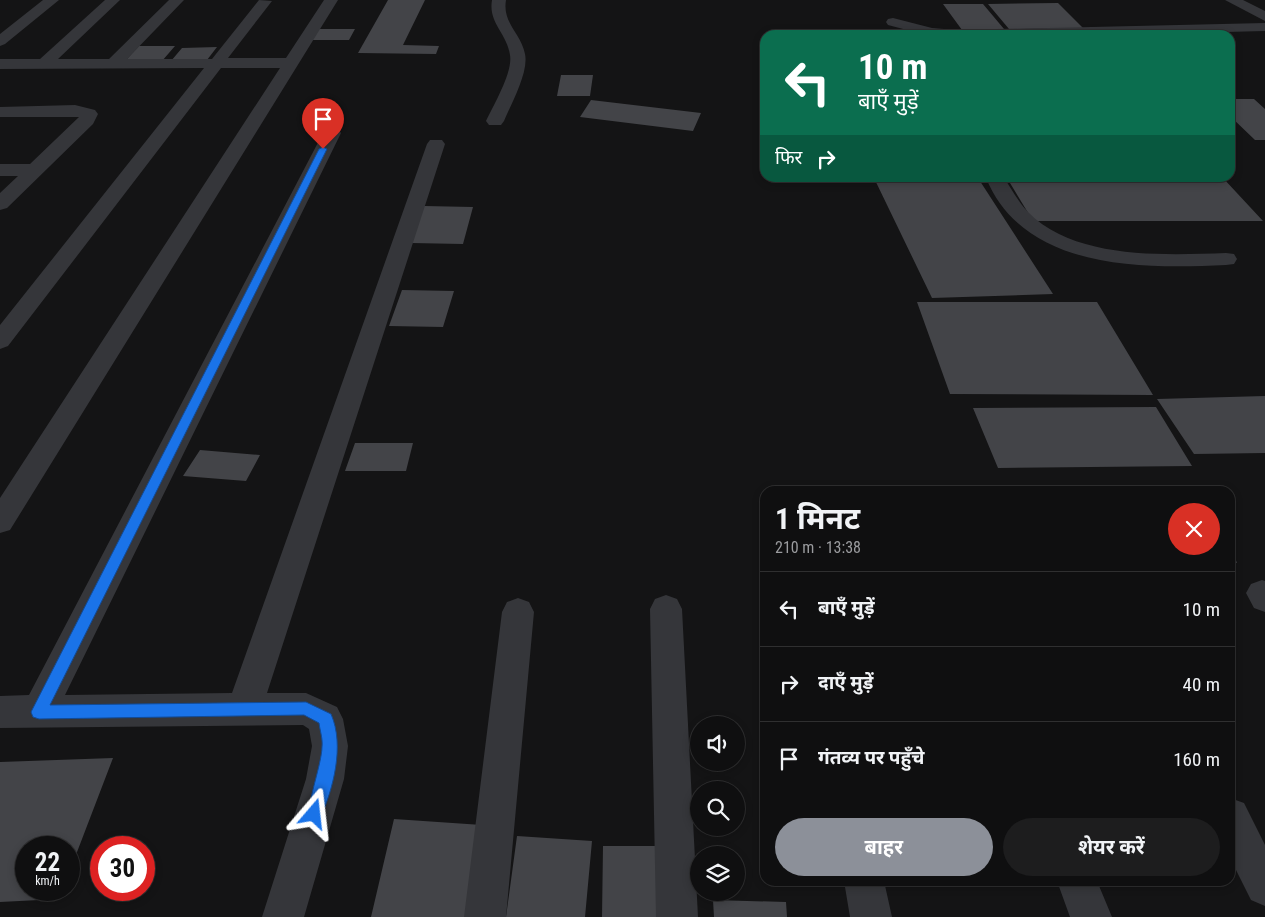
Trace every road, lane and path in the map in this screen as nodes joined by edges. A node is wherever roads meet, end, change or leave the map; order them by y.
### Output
1 (52, 0) edge
2 (113, 0) edge
3 (177, 0) edge
4 (331, 0) edge
5 (499, 0) edge
6 (1232, 0) edge
7 (1255, 0) edge
8 (265, 1) edge
9 (1265, 5) edge
10 (889, 7) dead end
11 (1265, 17) edge
12 (894, 22) junction
13 (1265, 28) edge
14 (899, 30) edge
15 (924, 30) edge
16 (1162, 30) edge
17 (0, 41) edge
18 (215, 62) junction
19 (114, 63) junction
20 (290, 63) junction
21 (0, 64) edge
22 (44, 64) junction
23 (0, 112) edge
24 (495, 121) dead end
25 (332, 133) dead end
26 (436, 144) dead end
27 (0, 170) edge
28 (33, 170) junction
29 (997, 182) edge
30 (0, 204) edge
31 (1226, 260) dead end
32 (4, 330) edge
33 (0, 522) edge
34 (666, 609) dead end
35 (518, 612) dead end
36 (244, 710) junction
37 (0, 712) edge
38 (39, 712) junction
39 (1235, 827) edge
40 (865, 886) edge
41 (1079, 886) edge
42 (1265, 886) edge
43 (283, 917) edge
44 (485, 917) edge
45 (678, 917) edge
46 (871, 917) edge
47 (1092, 917) edge

1 - 17 street
2 - 22 street
3 - 19 street
4 - 20 street
5 - 24 street
6 - 11 street
7 - 9 street
8 - 18 street
10 - 12 street
12 - 14 street
12 - 15 street
13 - 16 street
18 - 19 street
18 - 20 street
18 - 32 street
19 - 22 street
20 - 33 street
21 - 22 street
23 - 28 street
25 - 38 street
26 - 36 street
27 - 28 street
28 - 30 street
29 - 31 street
34 - 45 street
35 - 44 street
36 - 38 street
36 - 43 street
37 - 38 street
39 - 42 street
40 - 46 street
41 - 47 street

